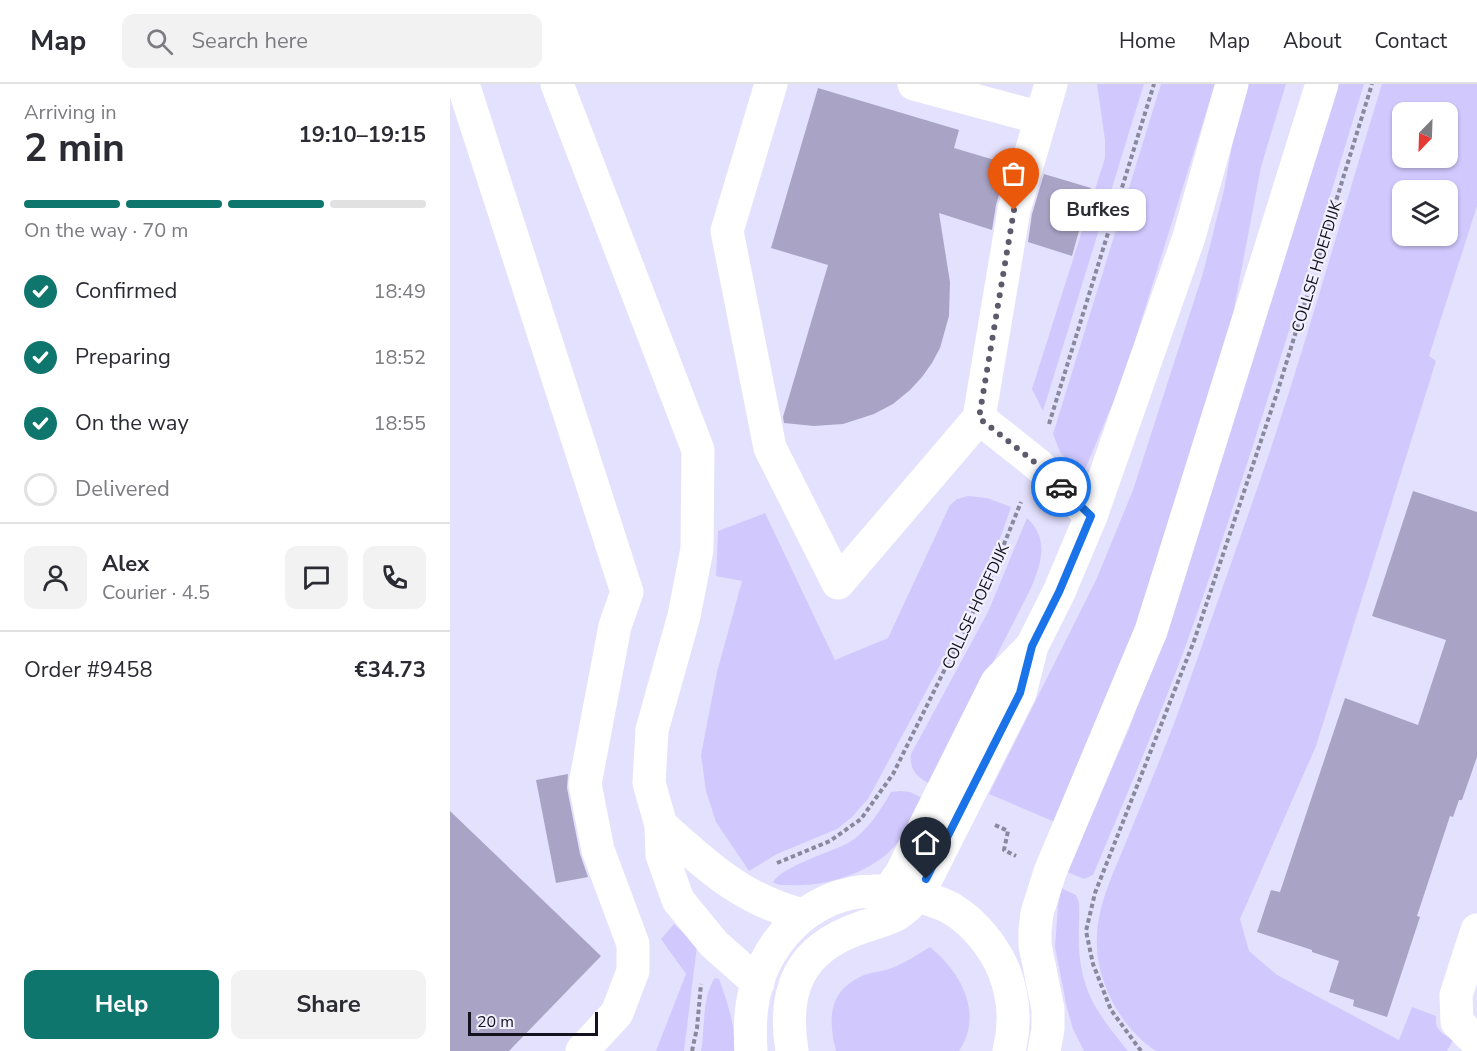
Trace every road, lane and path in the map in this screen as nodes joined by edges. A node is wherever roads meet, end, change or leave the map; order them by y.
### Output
1 (463, 84) edge
2 (557, 84) edge
3 (771, 84) edge
4 (914, 84) edge
5 (1051, 84) edge
6 (1154, 84) edge
7 (1232, 84) edge
8 (1322, 84) edge
9 (1372, 84) edge
10 (1041, 118) junction
11 (979, 418) junction
12 (1037, 464) junction
13 (1091, 516) junction
14 (661, 825) junction
15 (904, 893) junction
16 (746, 894) junction
17 (803, 915) junction
18 (1477, 930) edge
19 (714, 944) junction
20 (758, 983) junction
21 (789, 1009) junction
22 (1467, 1032) edge
23 (1011, 1038) edge
24 (582, 1051) edge
25 (692, 1051) edge
26 (751, 1051) edge
27 (792, 1051) edge
28 (1043, 1051) edge
29 (1142, 1051) edge

1 - 24 main road
2 - 14 main road
3 - 11 main road
4 - 10 main road
5 - 10 main road
6 - 12 path, COLLSE HOEFDIJK
7 - 13 main road
8 - 28 main road
9 - 29 path, COLLSE HOEFDIJK
10 - 11 main road
11 - 12 main road
12 - 13 main road
12 - 16 path, COLLSE HOEFDIJK
13 - 15 main road
14 - 16 main road
14 - 19 main road
15 - 17 main road
15 - 21 main road
15 - 23 main road
16 - 17 main road
17 - 20 main road
18 - 22 main road
19 - 20 main road
19 - 25 path
20 - 21 main road
20 - 26 main road
21 - 27 main road
23 - 28 main road

